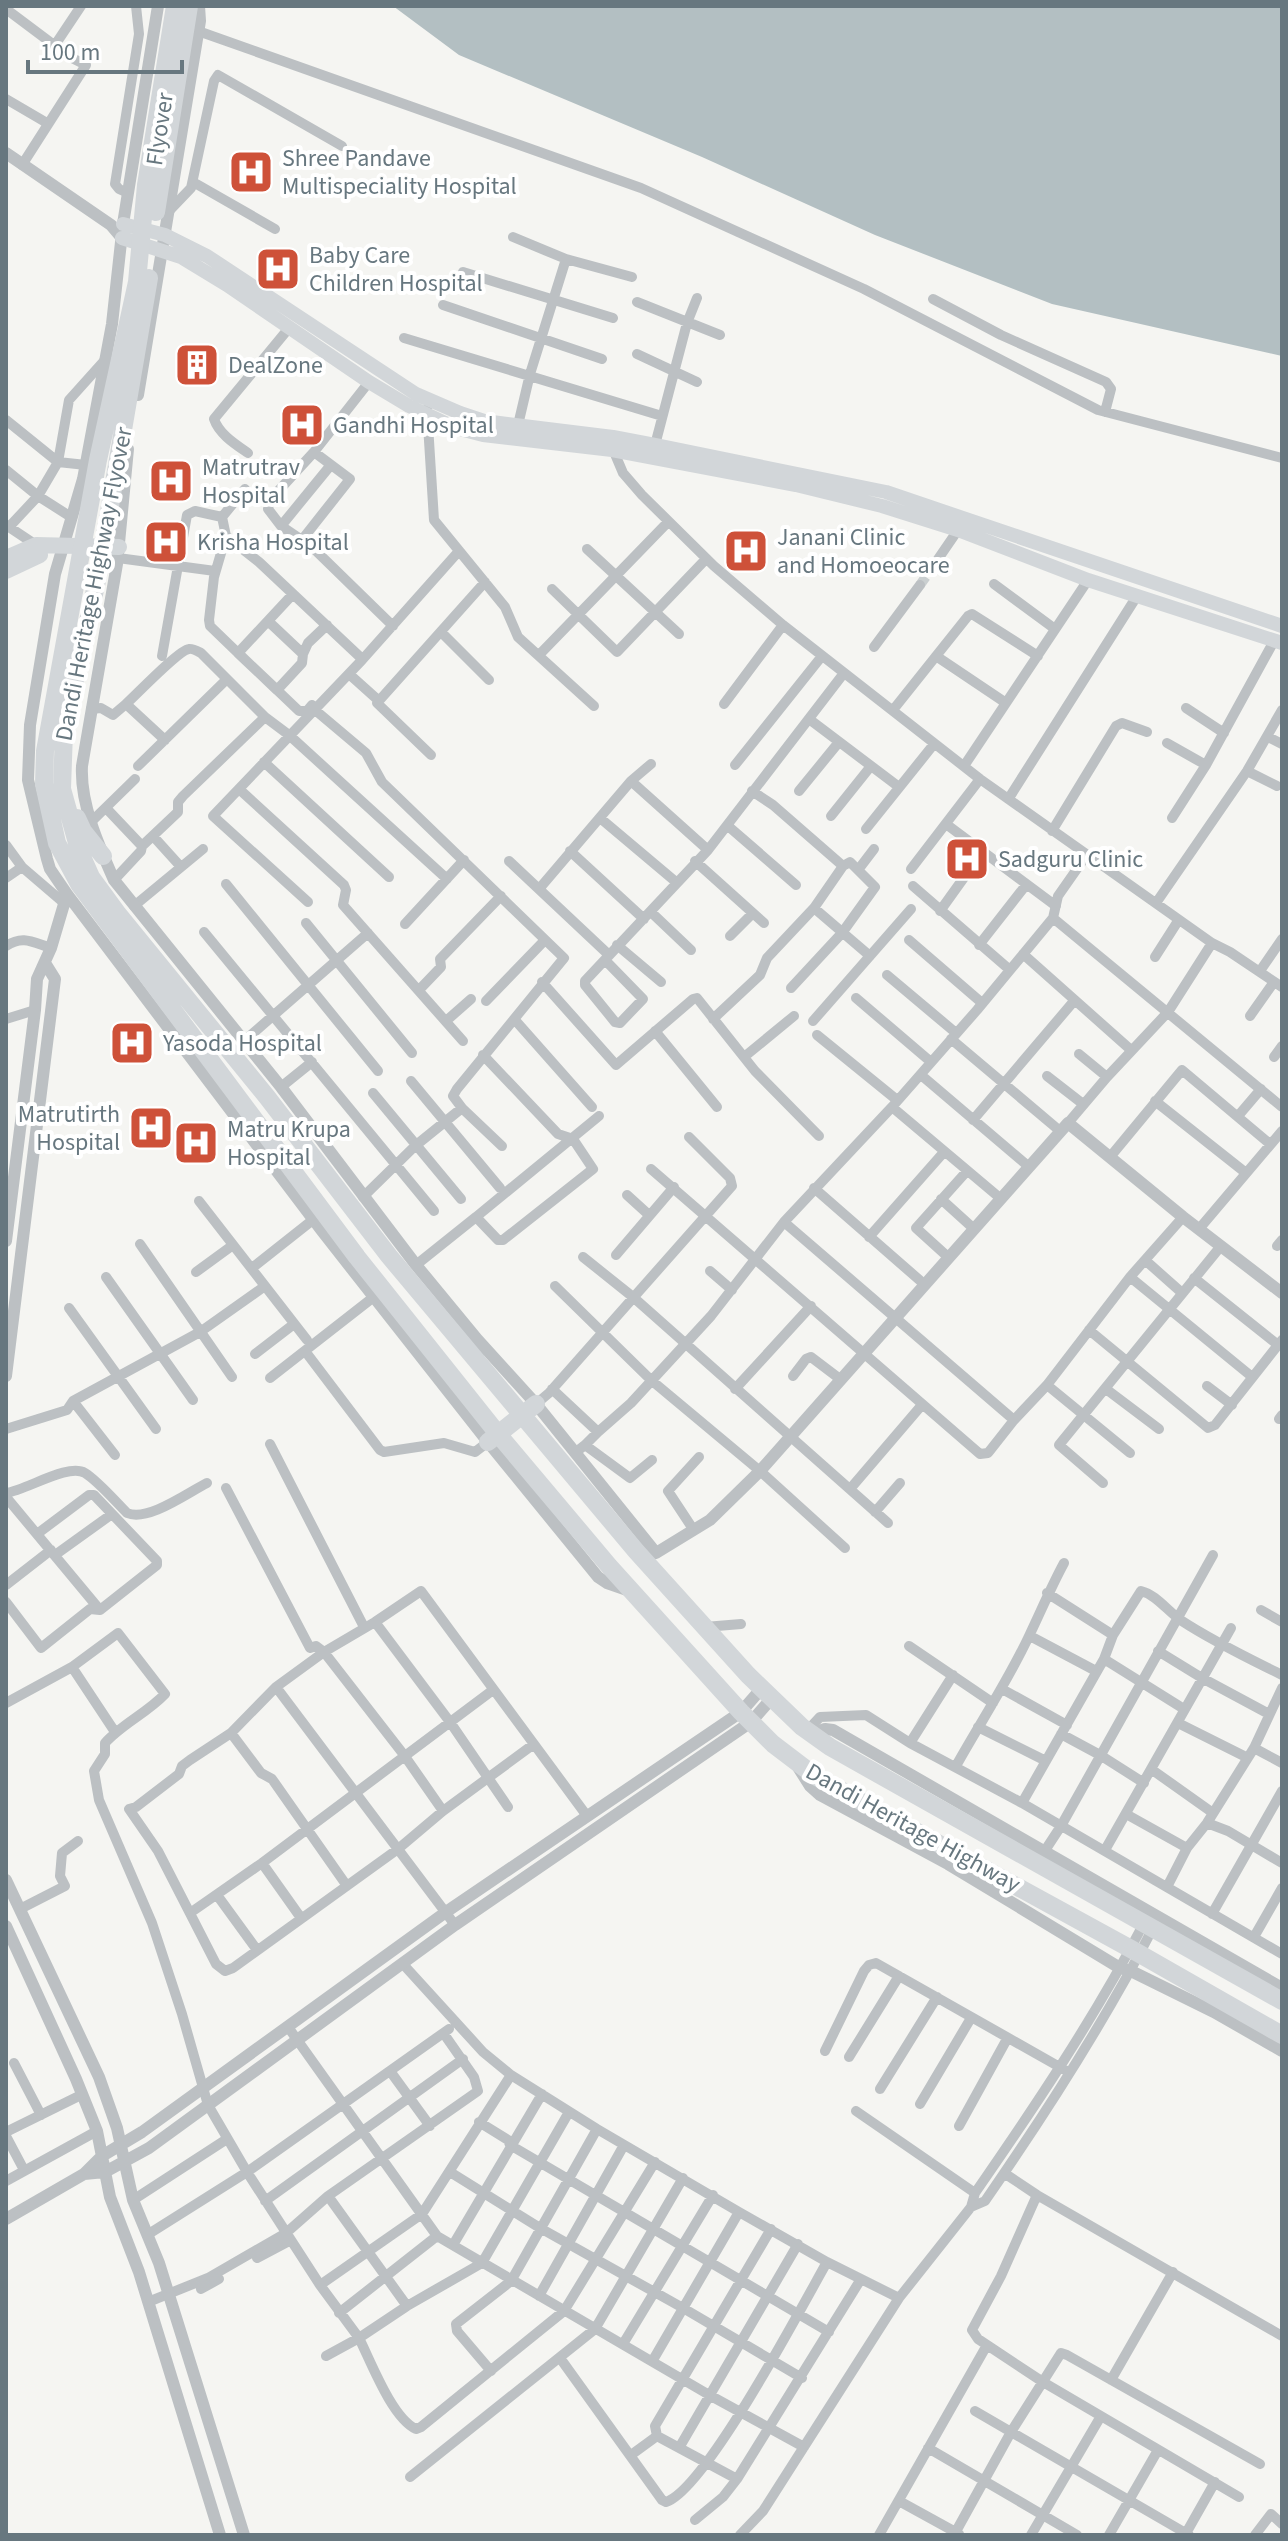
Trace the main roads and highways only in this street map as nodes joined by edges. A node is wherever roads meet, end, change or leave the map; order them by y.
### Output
1 (175, 6) edge
2 (189, 6) edge
3 (428, 407) junction
4 (612, 444) junction
5 (79, 519) junction
6 (961, 524) junction
7 (107, 529) junction
8 (63, 545) junction
9 (118, 557) road end
10 (6, 558) edge
11 (6, 571) edge
12 (1282, 626) edge
13 (1280, 641) edge
14 (35, 794) road end
15 (103, 856) road end
16 (478, 1362) joint
17 (445, 1367) junction
18 (449, 1392) road end
19 (528, 1410) junction
20 (493, 1438) junction
21 (1282, 2001) edge
22 (1282, 2035) edge

1 - 5 highway, Dandi Heritage Highway Flyover
2 - 7 highway, Dandi Heritage Highway Flyover
3 - 3 main road
3 - 4 main road
3 - 4 main road
4 - 6 main road
4 - 6 main road
5 - 14 highway
5 - 17 highway, Dandi Heritage Highway Flyover
6 - 12 main road
6 - 13 main road
7 - 15 highway
7 - 16 highway, Dandi Heritage Highway Flyover
8 - 9 main road
8 - 10 main road
8 - 11 main road
16 - 19 highway, Dandi Heritage Highway
17 - 18 highway
17 - 20 highway, Dandi Heritage Highway
19 - 20 highway
19 - 21 highway, Dandi Heritage Highway
20 - 22 highway, Dandi Heritage Highway

